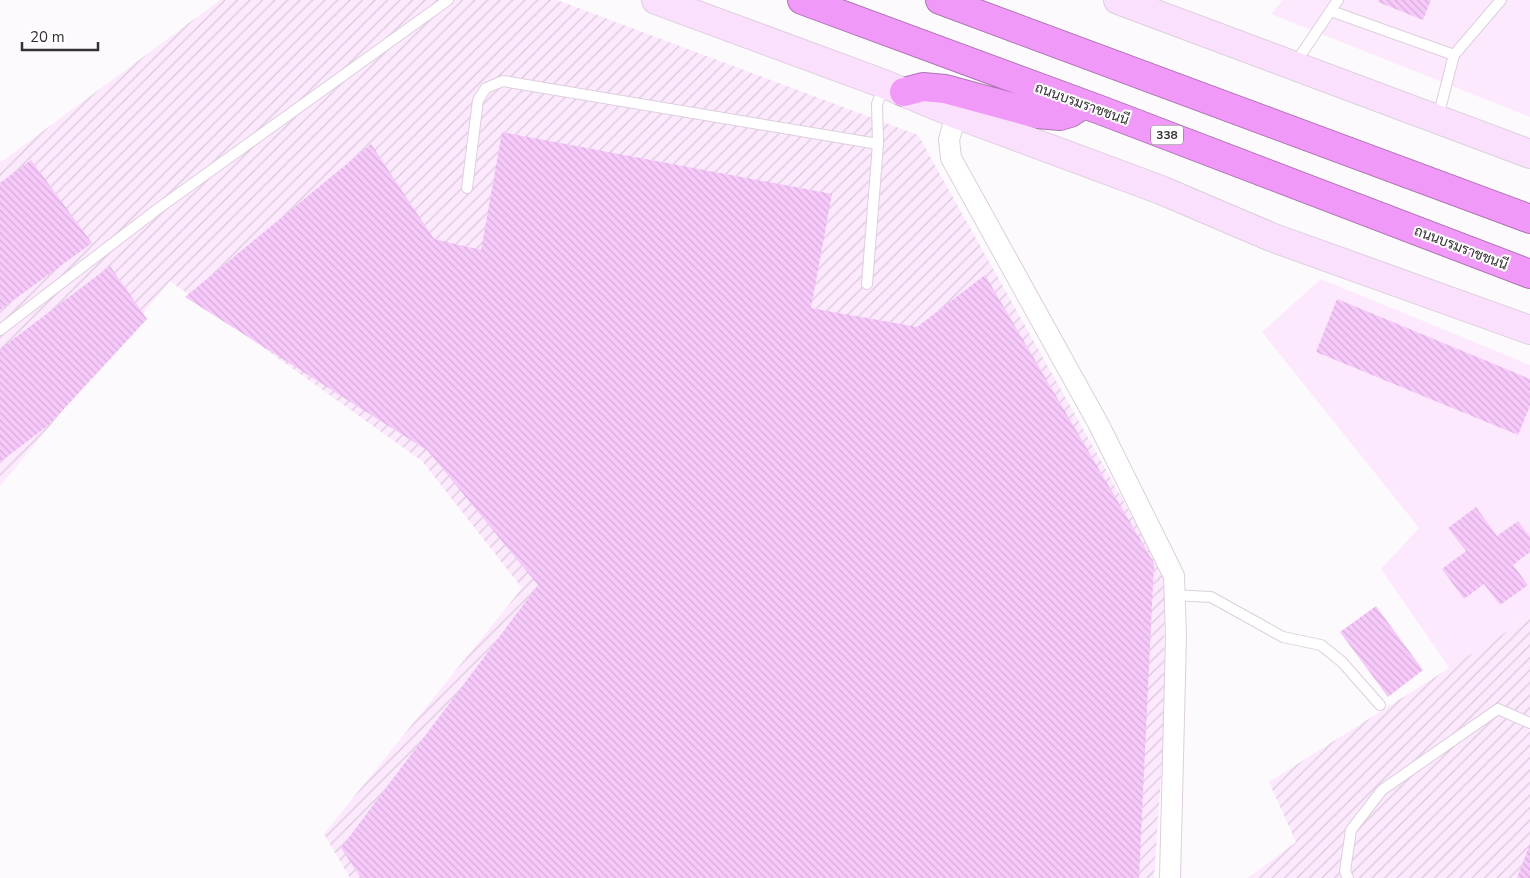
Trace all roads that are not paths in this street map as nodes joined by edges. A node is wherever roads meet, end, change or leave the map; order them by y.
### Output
1 (448, 0) edge
2 (656, 0) edge
3 (802, 0) edge
4 (940, 0) edge
5 (1118, 0) edge
6 (1338, 0) edge
7 (1501, 0) edge
8 (1331, 11) junction
9 (1454, 55) junction
10 (1293, 66) junction
11 (894, 88) junction
12 (1082, 105) junction
13 (956, 114) junction
14 (1438, 120) junction
15 (878, 144) junction
16 (1530, 154) edge
17 (467, 188) dead end
18 (1530, 219) edge
19 (1530, 274) edge
20 (867, 284) dead end
21 (0, 330) edge
22 (1530, 330) edge
23 (1173, 595) junction
24 (1380, 705) dead end
25 (1530, 723) edge
26 (1170, 878) edge
27 (1348, 878) edge

1 - 21 lane
2 - 11 main road
3 - 12 highway, ถนนบรมราชชนนี / 338
4 - 18 highway
5 - 10 main road
6 - 8 lane
7 - 9 lane
8 - 9 lane
8 - 10 lane
9 - 14 lane
10 - 14 main road
11 - 12 highway
11 - 13 main road
11 - 15 lane
12 - 19 highway, ถนนบรมราชชนนี / 338
13 - 22 main road
13 - 23 street
14 - 16 main road
15 - 17 lane
15 - 20 lane
23 - 24 lane
23 - 26 street
25 - 27 lane

